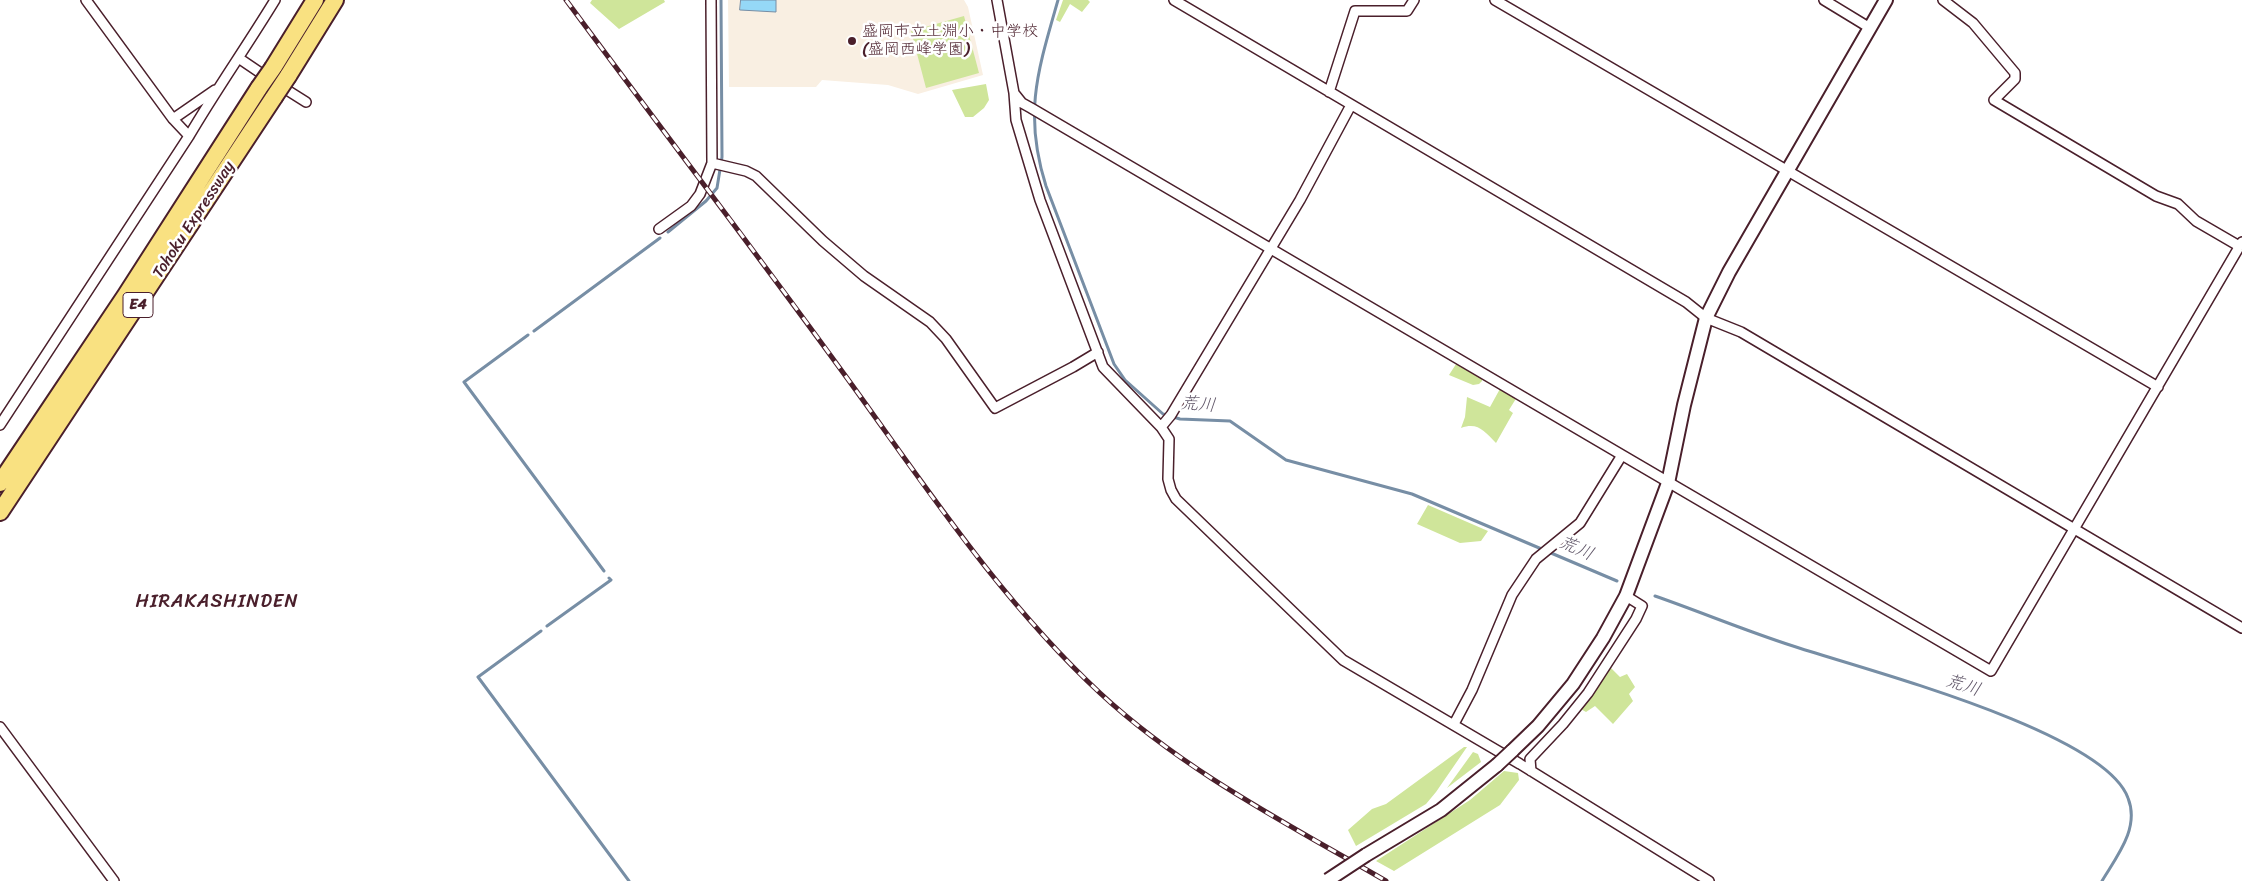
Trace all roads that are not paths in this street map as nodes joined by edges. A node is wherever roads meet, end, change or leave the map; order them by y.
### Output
1 (86, 0) edge
2 (275, 0) edge
3 (315, 0) edge
4 (335, 0) edge
5 (711, 0) edge
6 (997, 0) edge
7 (1174, 0) edge
8 (1414, 0) edge
9 (1495, 0) edge
10 (1824, 0) edge
11 (1886, 0) edge
12 (1943, 0) edge
13 (1870, 28) junction
14 (240, 59) junction
15 (217, 89) junction
16 (1329, 92) junction
17 (1014, 93) junction
18 (306, 102) dead end
19 (1351, 105) junction
20 (172, 119) junction
21 (189, 136) junction
22 (714, 163) junction
23 (1787, 170) junction
24 (659, 229) dead end
25 (2241, 244) edge
26 (1270, 249) junction
27 (1706, 318) junction
28 (1098, 352) junction
29 (2158, 387) junction
30 (1166, 421) junction
31 (0, 425) edge
32 (1622, 456) junction
33 (0, 483) edge
34 (1668, 483) junction
35 (0, 512) edge
36 (2075, 529) junction
37 (1626, 596) junction
38 (2242, 628) edge
39 (1454, 724) junction
40 (0, 727) edge
41 (1531, 771) junction
42 (1327, 880) edge
43 (114, 881) edge
44 (1709, 881) edge

1 - 20 street
2 - 14 street
3 - 33 highway, Tohoku Expressway / E4, bridge
4 - 35 highway, Tohoku Expressway / E4, bridge
5 - 22 street
6 - 17 street
7 - 16 street
8 - 16 street
9 - 23 street
10 - 13 street
11 - 13 street
12 - 25 street
13 - 23 street
14 - 15 street
14 - 18 street
15 - 20 street
15 - 21 street
16 - 19 street
17 - 26 street
17 - 28 street
19 - 26 street
19 - 27 street
20 - 21 street
21 - 31 street
22 - 24 street
22 - 28 street
23 - 27 street
23 - 29 street
25 - 29 street
26 - 30 street
26 - 32 street
27 - 34 street
27 - 36 street
28 - 30 street
29 - 36 street
30 - 39 street
32 - 34 street
32 - 39 street
34 - 36 street
34 - 37 street
36 - 38 street
37 - 41 street
37 - 42 street, bridge
39 - 41 street
40 - 43 street
41 - 44 street

